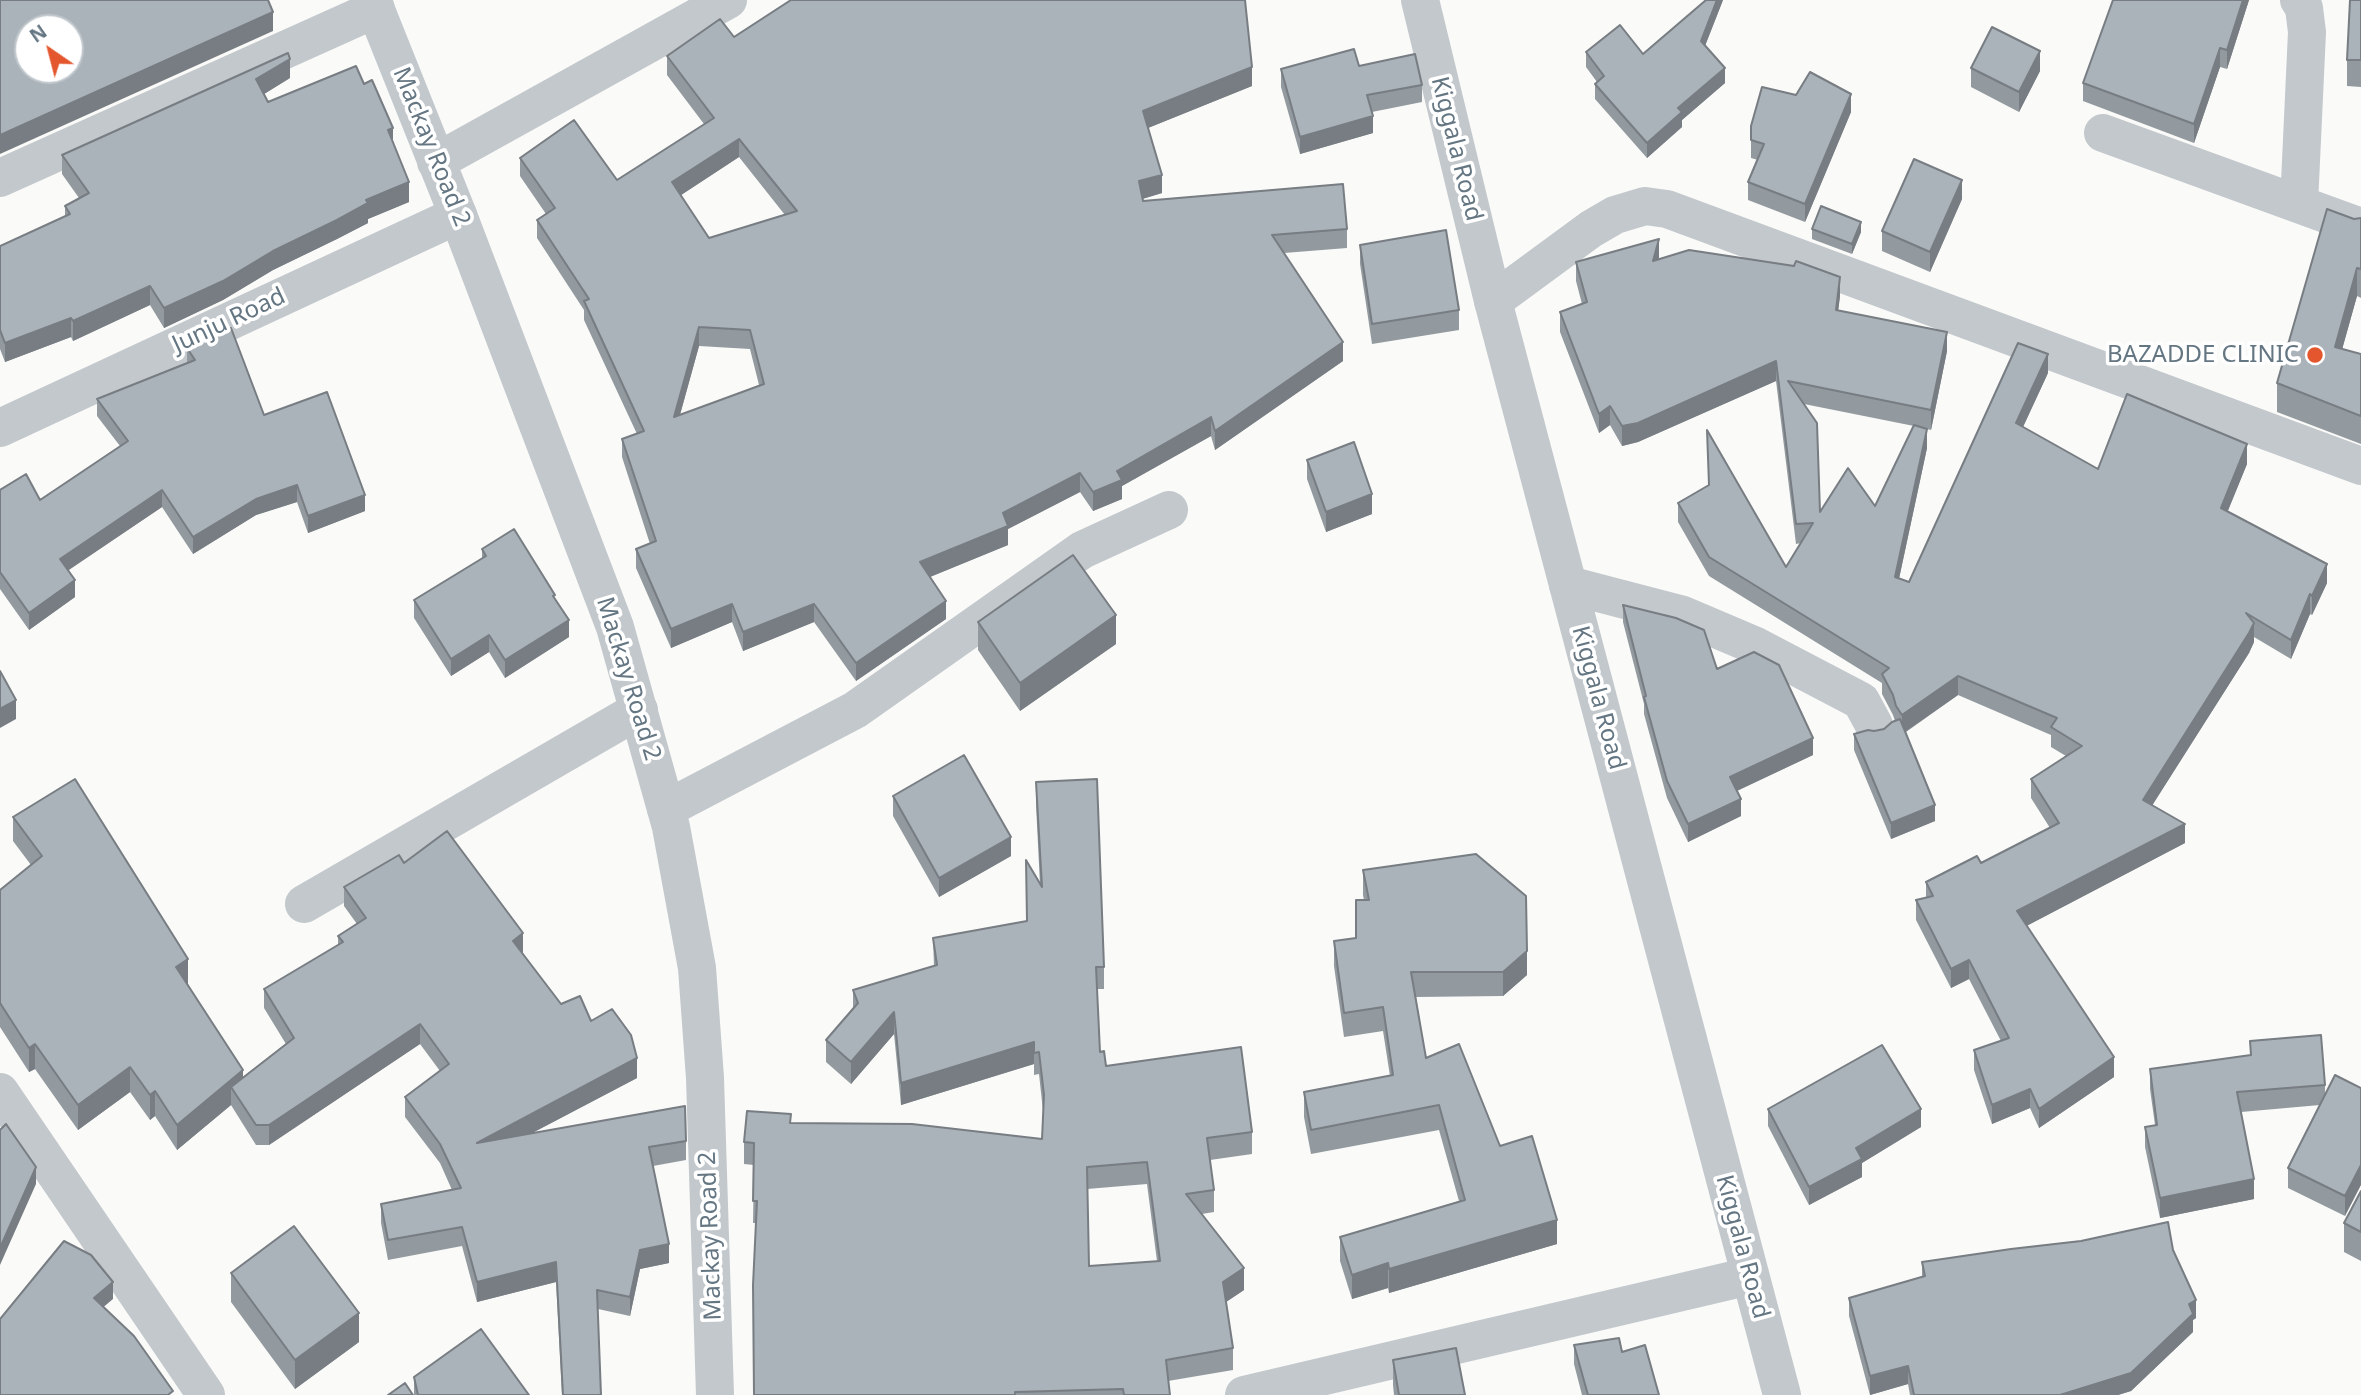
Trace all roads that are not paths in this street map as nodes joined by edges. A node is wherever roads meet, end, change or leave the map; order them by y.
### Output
1 (729, 0) edge
2 (1420, 0) edge
3 (2299, 0) edge
4 (374, 5) edge
5 (2103, 133) dead end
6 (436, 162) junction
7 (0, 178) edge
8 (2300, 204) junction
9 (458, 215) junction
10 (2361, 227) edge
11 (1493, 301) junction
12 (0, 428) edge
13 (2361, 466) edge
14 (1169, 510) dead end
15 (1568, 585) junction
16 (639, 710) junction
17 (1874, 724) dead end
18 (666, 809) junction
19 (304, 904) dead end
20 (0, 1092) edge
21 (1750, 1276) junction
22 (206, 1395) edge
23 (715, 1395) edge
24 (1244, 1395) edge
25 (1782, 1395) edge

1 - 6 street
2 - 11 street, Kiggala Road
3 - 8 street
4 - 6 street, Mackay Road 2
4 - 7 street
5 - 8 street
6 - 9 street, Mackay Road 2
8 - 10 street
9 - 12 street, Junju Road
9 - 16 street, Mackay Road 2
11 - 13 street
11 - 15 street, Kiggala Road
14 - 18 street
15 - 17 street
15 - 21 street, Kiggala Road
16 - 18 street, Mackay Road 2
16 - 19 street
18 - 23 street, Mackay Road 2
20 - 22 street
21 - 24 street
21 - 25 street, Kiggala Road

